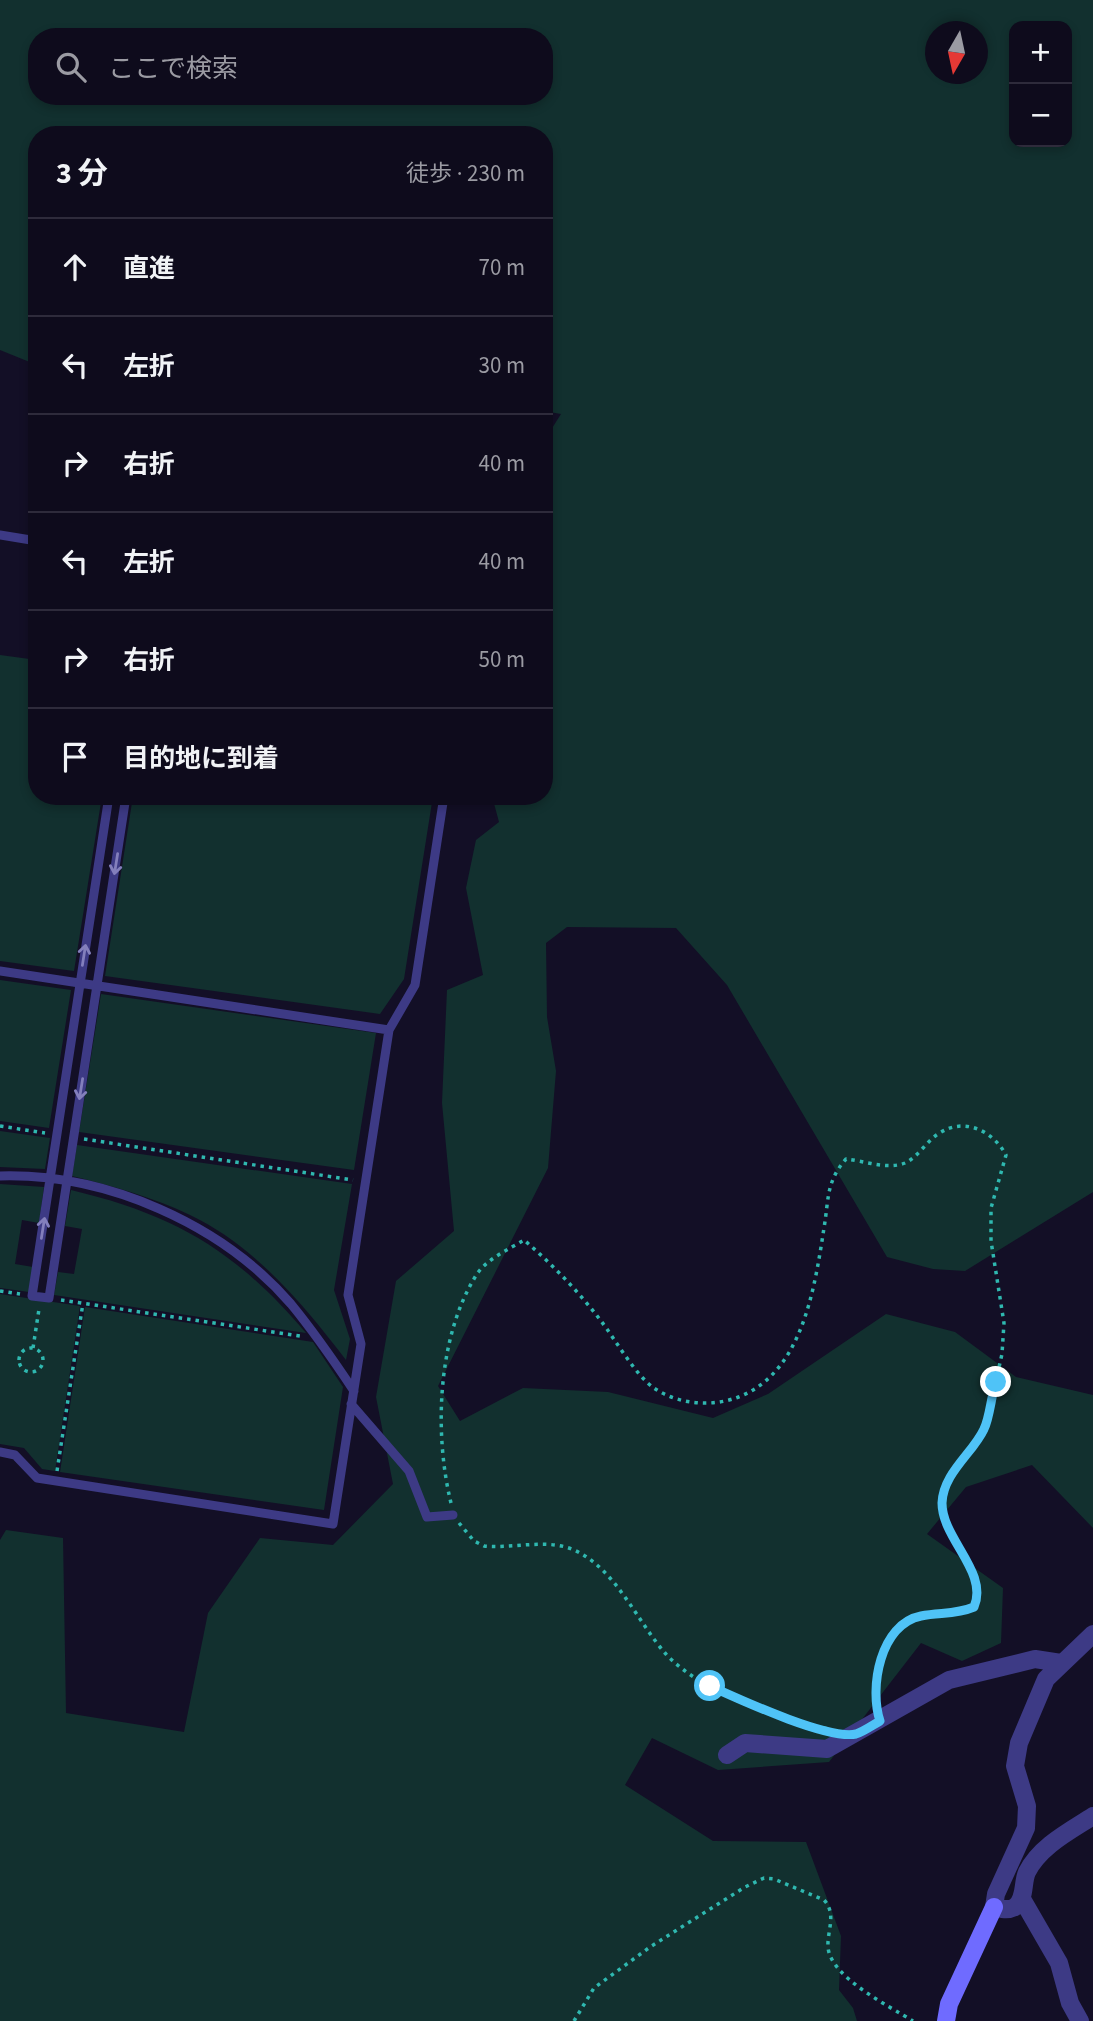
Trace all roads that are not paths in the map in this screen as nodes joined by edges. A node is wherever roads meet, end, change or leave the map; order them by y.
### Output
1 (0, 536) edge
2 (28, 540) edge
3 (108, 805) edge
4 (125, 805) edge
5 (443, 805) edge
6 (0, 971) edge
7 (80, 983) junction
8 (97, 986) junction
9 (389, 1030) junction
10 (0, 1176) edge
11 (50, 1179) junction
12 (67, 1181) junction
13 (354, 1391) junction
14 (351, 1404) junction
15 (0, 1452) edge
16 (453, 1515) road end
17 (1093, 1634) edge
18 (1061, 1663) junction
19 (727, 1755) dead end
20 (1093, 1816) edge
21 (1022, 1899) junction
22 (994, 1907) junction
23 (946, 2021) edge
24 (1080, 2021) edge

1 - 2 lane
7 -> 3 lane
4 -> 8 lane
5 - 9 lane
6 - 7 lane
7 - 8 lane
7 - 11 lane
8 - 9 lane
8 -> 12 lane
9 - 13 lane
10 - 11 lane
11 - 12 lane
12 -> 11 lane
12 - 13 lane
13 - 14 lane
14 - 15 lane
14 - 16 lane
17 - 18 street
18 - 19 street
18 - 22 street
20 - 21 street
21 - 22 street
21 - 24 street
22 - 23 street

